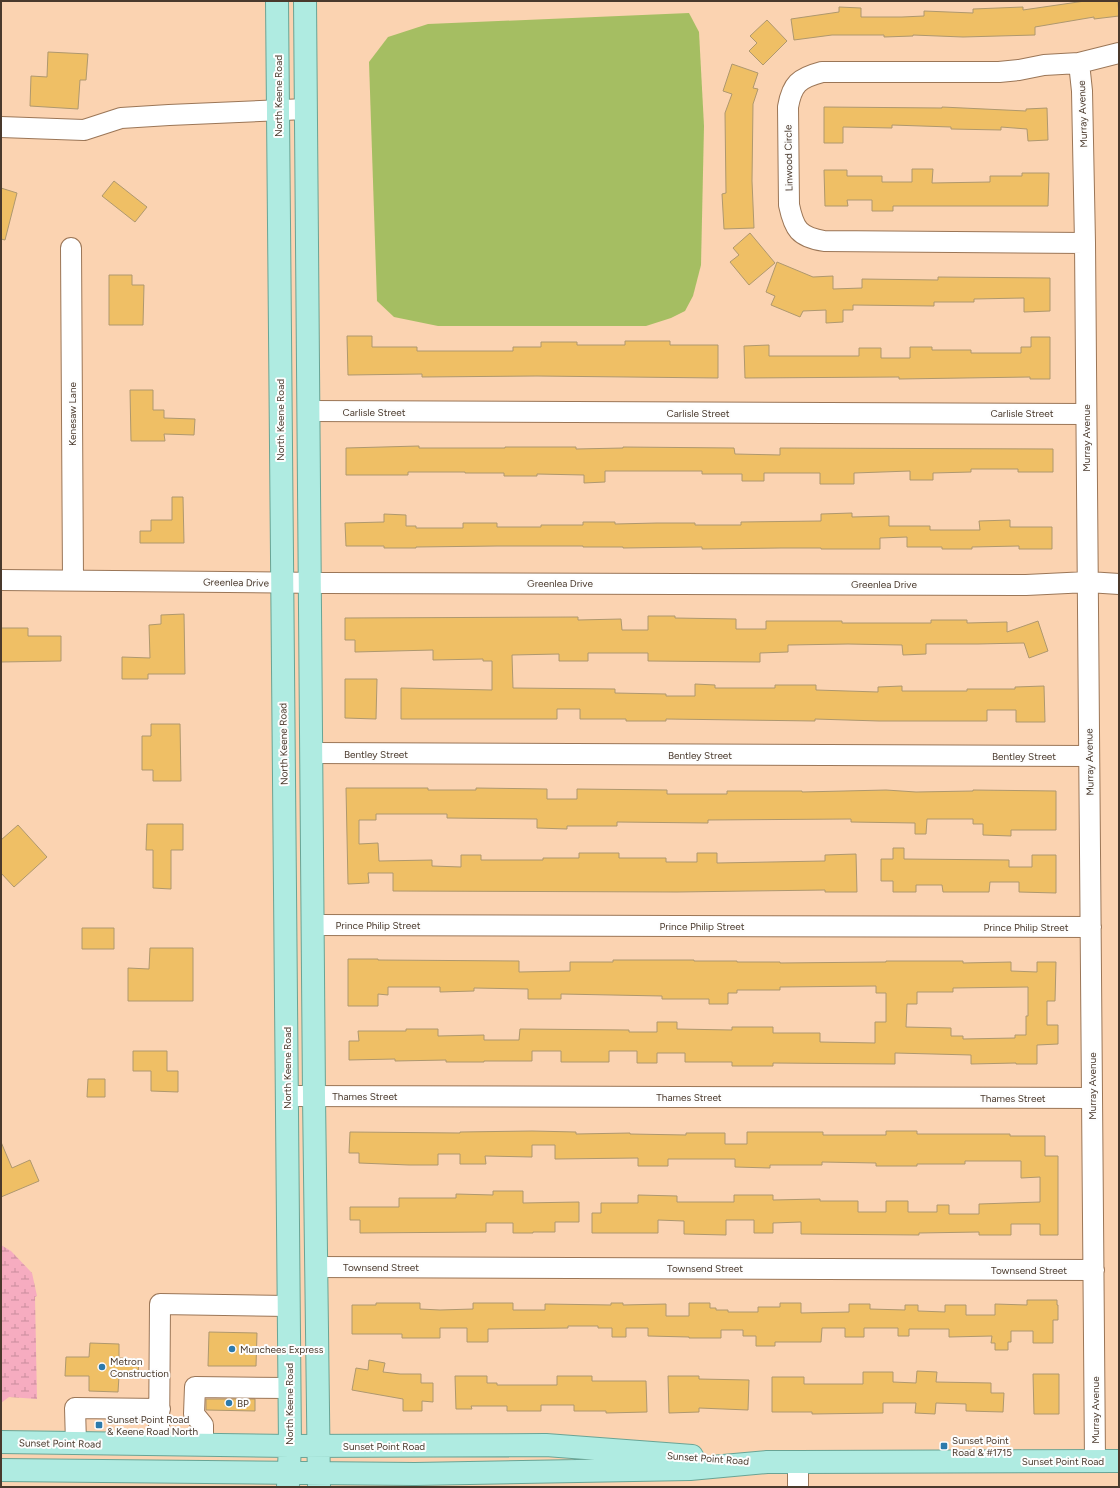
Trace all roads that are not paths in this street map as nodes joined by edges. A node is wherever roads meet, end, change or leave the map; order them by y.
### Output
1 (277, 1) edge
2 (305, 1) edge
3 (1119, 53) edge
4 (1080, 63) junction
5 (306, 109) junction
6 (278, 110) junction
7 (1, 128) edge
8 (1085, 243) junction
9 (71, 248) dead end
10 (309, 411) junction
11 (1086, 414) junction
12 (1, 580) edge
13 (73, 580) junction
14 (282, 582) junction
15 (310, 582) junction
16 (1088, 582) junction
17 (1119, 584) edge
18 (312, 753) junction
19 (1089, 756) junction
20 (313, 925) junction
21 (1091, 927) junction
22 (287, 1096) junction
23 (314, 1096) junction
24 (1092, 1098) junction
25 (288, 1188) junction
26 (316, 1267) junction
27 (1094, 1270) junction
28 (288, 1306) junction
29 (289, 1388) junction
30 (160, 1409) junction
31 (1, 1442) edge
32 (76, 1443) junction
33 (159, 1444) junction
34 (203, 1444) junction
35 (1095, 1461) junction
36 (1119, 1461) edge
37 (304, 1462) edge
38 (767, 1462) junction
39 (798, 1462) junction
40 (4, 1470) edge
41 (260, 1487) edge
42 (798, 1487) edge

1 - 6 main road, North Keene Road
2 - 5 main road
3 - 4 street, Linwood Circle
4 - 8 street, Murray Avenue
4 - 8 street, Linwood Circle
5 - 6 street
5 - 10 main road
6 - 7 street
6 - 14 main road, North Keene Road
8 - 11 street, Murray Avenue
9 - 13 street, Kenesaw Lane
10 - 11 street, Carlisle Street
10 - 15 main road
11 - 16 street, Murray Avenue
12 - 13 street, Greenlea Drive
13 - 14 street, Greenlea Drive
14 - 15 street, Greenlea Drive
14 - 22 main road, North Keene Road
15 - 16 street, Greenlea Drive
15 - 18 main road
16 - 17 street, Greenlea Drive
16 - 19 street, Murray Avenue
18 - 19 street, Bentley Street
18 - 20 main road
19 - 21 street, Murray Avenue
20 - 21 street, Prince Philip Street
20 - 23 main road
21 - 24 street, Murray Avenue
22 - 23 street, Thames Street
22 - 25 main road, North Keene Road
23 - 24 street, Thames Street
23 - 26 main road
24 - 27 street, Murray Avenue
25 - 28 main road, North Keene Road
25 - 37 main road
26 - 27 street, Townsend Street
26 - 37 main road
27 - 35 street, Murray Avenue
28 - 29 main road, North Keene Road
28 - 30 street
29 - 34 street
29 - 37 main road, North Keene Road
30 - 32 street
30 - 33 street
31 - 32 main road, Sunset Point Road
32 - 33 main road, Sunset Point Road
33 - 34 main road, Sunset Point Road
34 - 37 main road, Sunset Point Road
35 - 36 main road, Sunset Point Road
35 - 39 main road, Sunset Point Road
37 - 38 main road, Sunset Point Road
37 - 38 main road, Sunset Point Road
37 - 40 main road, Sunset Point Road
38 - 39 main road, Sunset Point Road
39 - 42 street
40 - 41 main road

